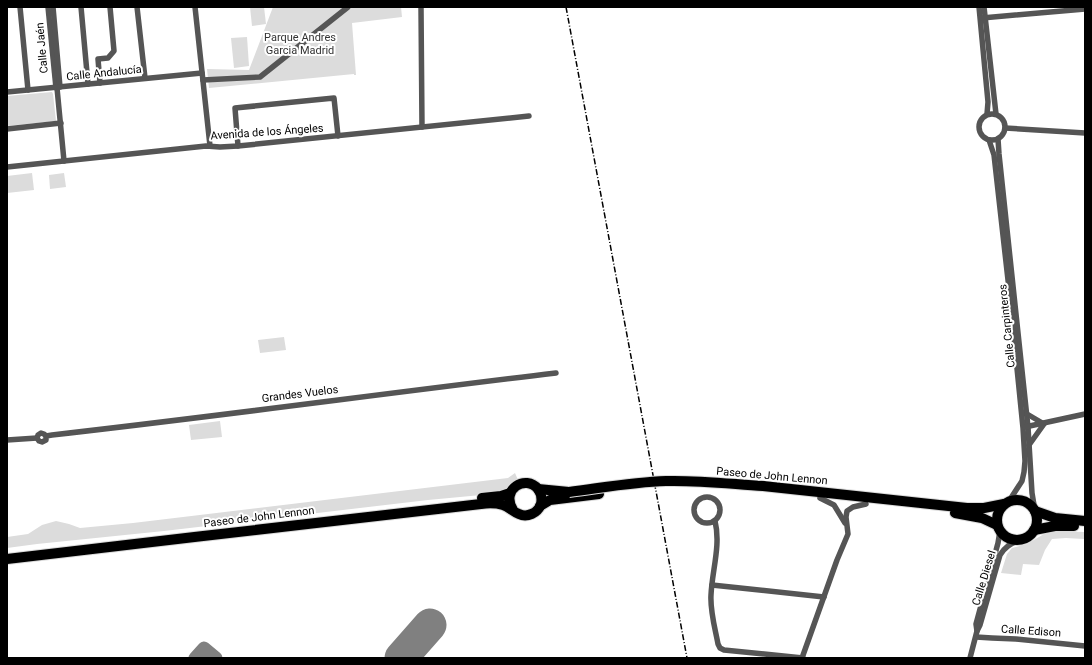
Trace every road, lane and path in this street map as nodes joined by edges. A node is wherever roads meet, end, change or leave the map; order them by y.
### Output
1 (20, 7) edge
2 (48, 7) edge
3 (53, 7) edge
4 (81, 7) edge
5 (110, 7) edge
6 (137, 7) edge
7 (195, 7) edge
8 (348, 7) edge
9 (421, 7) edge
10 (979, 7) edge
11 (984, 7) edge
12 (1085, 9) edge
13 (982, 18) junction
14 (202, 73) junction
15 (145, 78) junction
16 (203, 80) junction
17 (100, 83) junction
18 (88, 84) junction
19 (57, 88) junction
20 (28, 90) junction
21 (7, 92) edge
22 (987, 114) junction
23 (996, 114) junction
24 (529, 116) dead end
25 (61, 123) junction
26 (422, 127) junction
27 (7, 128) edge
28 (1006, 128) junction
29 (1085, 133) edge
30 (338, 136) junction
31 (998, 139) junction
32 (989, 140) junction
33 (210, 146) junction
34 (238, 146) junction
35 (64, 161) junction
36 (7, 167) edge
37 (556, 373) dead end
38 (1027, 414) junction
39 (1085, 414) edge
40 (1044, 424) junction
41 (1025, 427) junction
42 (7, 440) edge
43 (1029, 445) junction
44 (538, 489) junction
45 (763, 489) junction
46 (510, 493) junction
47 (568, 495) junction
48 (820, 498) junction
49 (1007, 503) junction
50 (866, 504) junction
51 (540, 506) junction
52 (513, 510) junction
53 (1035, 510) junction
54 (715, 521) junction
55 (1085, 521) edge
56 (847, 526) junction
57 (1085, 527) edge
58 (998, 528) junction
59 (1034, 530) junction
60 (1020, 540) junction
61 (7, 553) edge
62 (7, 559) edge
63 (712, 585) junction
64 (824, 597) junction
65 (976, 634) junction
66 (1085, 646) edge
67 (803, 658) edge
68 (970, 658) edge

1 - 20 street
2 - 19 street, Calle Jaén
3 - 19 street, Calle Jaén
4 - 18 street
5 - 17 street
6 - 15 street
7 - 14 street
8 - 16 street
9 - 26 street
10 - 13 street
11 - 13 street
12 - 13 street
13 - 22 street
13 - 23 street
14 - 15 street, Calle Andalucía
14 - 16 street
15 - 17 street, Calle Andalucía
16 - 33 street
17 - 18 street, Calle Andalucía
18 - 19 street, Calle Andalucía
19 - 20 street, Calle Andalucía
19 - 25 street
20 - 21 street, Calle Andalucía
22 - 23 street
22 - 32 street
23 - 28 street
24 - 26 street, Avenida de los Ángeles
25 - 27 street
25 - 35 street
26 - 30 street, Avenida de los Ángeles
28 - 29 street
28 - 31 street
30 - 34 street, Avenida de los Ángeles
30 - 34 street
31 - 32 street
31 - 38 street, Calle Carpinteros
32 - 41 street, Calle Carpinteros
33 - 34 street, Avenida de los Ángeles
33 - 35 street, Avenida de los Ángeles
35 - 36 street, Avenida de los Ángeles
37 - 42 street, Grandes Vuelos
38 - 40 street
38 - 41 street, Calle Carpinteros
39 - 40 street
40 - 41 street
40 - 43 street
41 - 43 street, Calle Carpinteros
41 - 49 street, Calle Carpinteros
43 - 53 street, Calle Carpinteros
44 - 46 highway
44 - 47 highway, Paseo de John Lennon
44 - 51 highway
45 - 47 highway, Paseo de John Lennon, bridge
45 - 48 highway, Paseo de John Lennon
45 - 49 highway, Paseo de John Lennon
46 - 52 highway
46 - 61 highway, Paseo de John Lennon
47 - 51 highway, Paseo de John Lennon
48 - 50 highway, Paseo de John Lennon
48 - 56 street
49 - 53 highway
49 - 58 highway
50 - 56 street
50 - 58 highway, Paseo de John Lennon
51 - 52 highway
52 - 62 highway, Paseo de John Lennon
53 - 55 highway
53 - 59 highway
54 - 54 street
54 - 63 street
56 - 64 street
57 - 59 highway
58 - 60 highway
58 - 65 street, Calle Diesel
59 - 60 highway
60 - 65 street, Calle Diesel
63 - 64 street
63 - 67 street
64 - 67 street
65 - 66 street, Calle Edison
65 - 68 street, Calle Diesel

